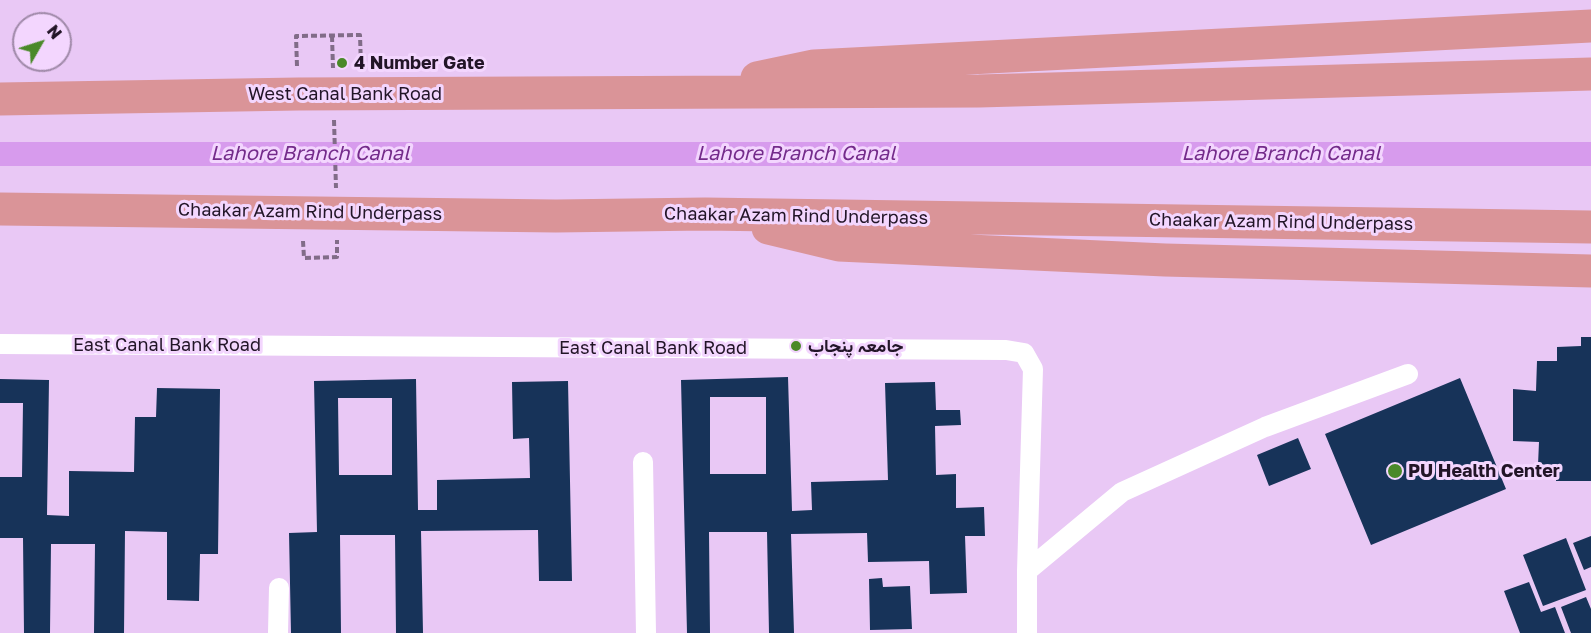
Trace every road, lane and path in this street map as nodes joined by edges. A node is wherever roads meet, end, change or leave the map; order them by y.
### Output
1 (1591, 26) edge
2 (360, 35) dead end
3 (296, 36) dead end
4 (332, 36) junction
5 (333, 70) dead end
6 (1591, 74) edge
7 (690, 92) junction
8 (0, 99) edge
9 (334, 117) dead end
10 (336, 199) dead end
11 (0, 209) edge
12 (705, 214) junction
13 (1591, 227) edge
14 (337, 234) dead end
15 (304, 258) dead end
16 (1591, 271) edge
17 (0, 344) edge
18 (1408, 374) dead end
19 (643, 462) dead end
20 (1027, 571) junction
21 (279, 588) dead end
22 (278, 633) edge
23 (646, 633) edge
24 (1027, 633) edge

1 - 7 highway
2 - 4 path
3 - 4 path
4 - 5 path
6 - 7 highway
7 - 8 highway, West Canal Bank Road
9 - 10 path
11 - 12 highway, Chaakar Azam Rind Underpass
12 - 13 highway, Chaakar Azam Rind Underpass
12 - 16 highway
14 - 15 path
17 - 20 street, East Canal Bank Road
18 - 20 street
19 - 23 street
20 - 24 street, East Canal Bank Road
21 - 22 street

